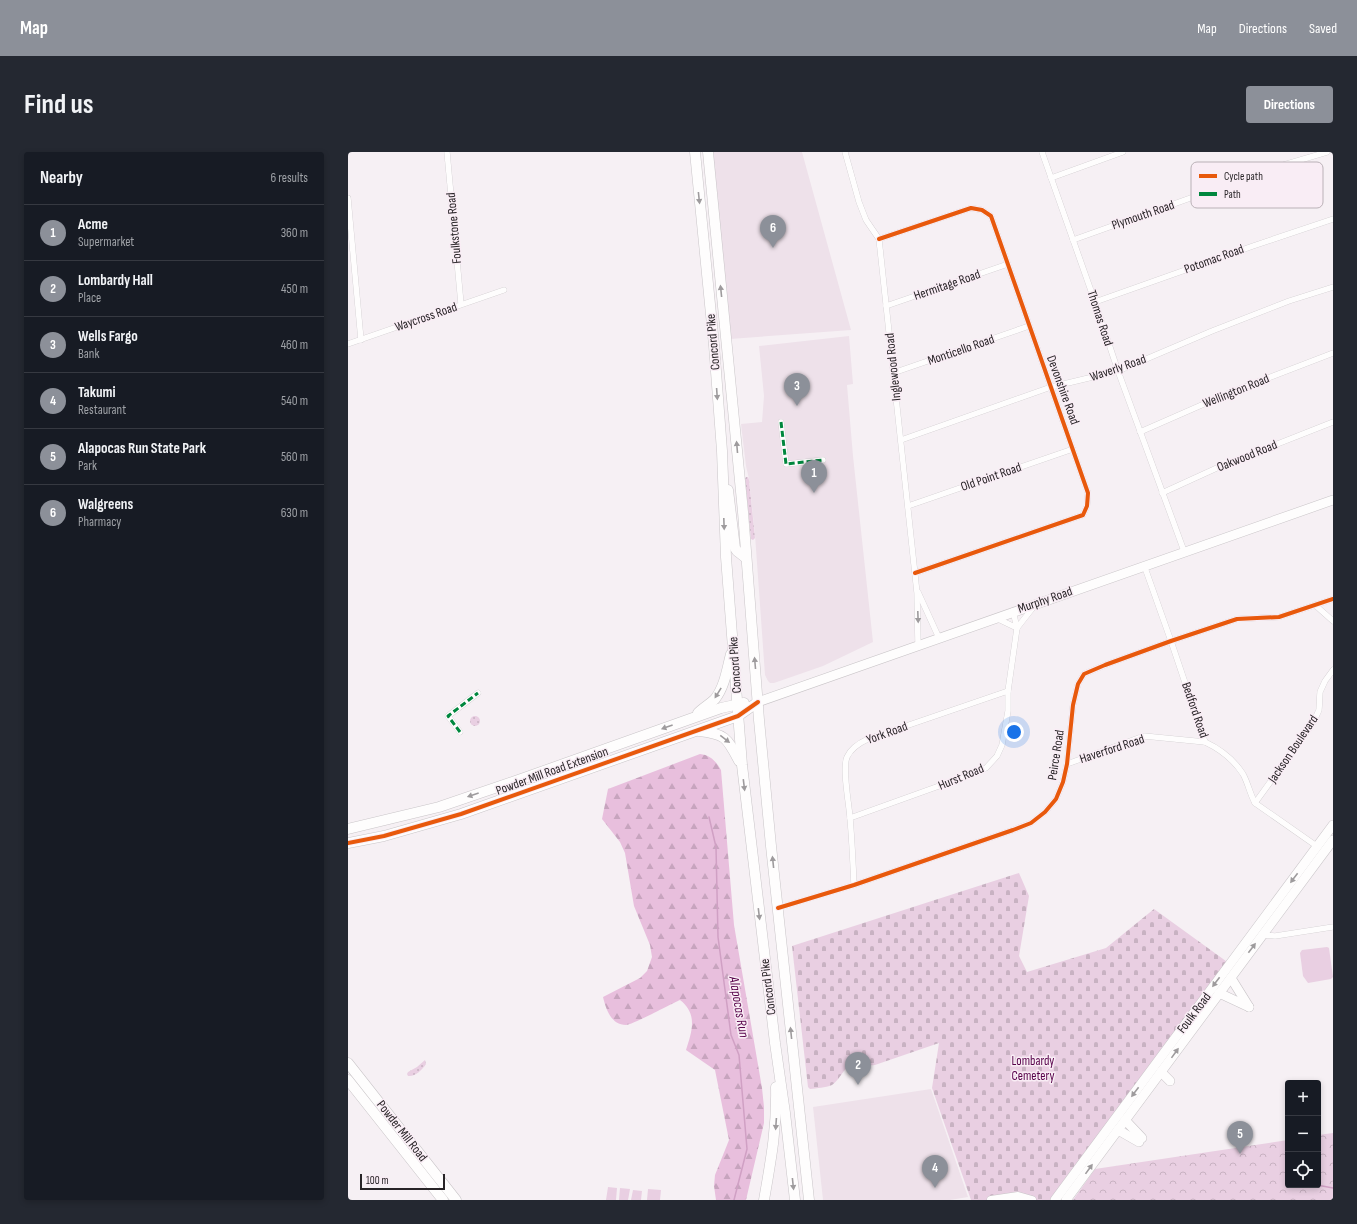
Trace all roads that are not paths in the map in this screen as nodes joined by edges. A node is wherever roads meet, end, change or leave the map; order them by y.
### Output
1 (447, 152) edge
2 (694, 152) edge
3 (708, 152) edge
4 (845, 152) edge
5 (1042, 152) edge
6 (1123, 152) edge
7 (1327, 152) edge
8 (1293, 162) edge
9 (1050, 178) junction
10 (348, 198) edge
11 (1191, 198) edge
12 (1333, 219) edge
13 (879, 239) junction
14 (1073, 240) junction
15 (351, 259) edge
16 (1008, 264) junction
17 (1333, 287) edge
18 (504, 290) dead end
19 (1095, 302) junction
20 (461, 304) junction
21 (886, 306) junction
22 (1030, 326) junction
23 (361, 340) junction
24 (348, 344) edge
25 (1333, 353) edge
26 (1118, 371) junction
27 (893, 373) junction
28 (1051, 387) junction
29 (781, 422) dead end
30 (1333, 422) edge
31 (1140, 432) junction
32 (901, 440) junction
33 (1074, 449) junction
34 (722, 451) junction
35 (823, 460) dead end
36 (1162, 493) junction
37 (1333, 500) edge
38 (908, 506) junction
39 (1184, 552) junction
40 (746, 558) junction
41 (1144, 565) junction
42 (915, 574) junction
43 (917, 588) junction
44 (1333, 599) edge
45 (1037, 603) junction
46 (1315, 605) junction
47 (1013, 611) junction
48 (995, 617) junction
49 (1333, 621) edge
50 (1017, 628) junction
51 (939, 638) junction
52 (1171, 641) junction
53 (733, 642) junction
54 (918, 645) junction
55 (1333, 670) edge
56 (1008, 691) junction
57 (478, 693) dead end
58 (758, 702) junction
59 (737, 704) junction
60 (738, 716) junction
61 (692, 718) junction
62 (695, 731) junction
63 (460, 732) dead end
64 (1205, 742) junction
65 (1067, 764) junction
66 (742, 765) junction
67 (1255, 803) junction
68 (850, 818) junction
69 (1333, 825) edge
70 (348, 829) edge
71 (1333, 840) edge
72 (348, 843) edge
73 (1322, 848) junction
74 (854, 885) junction
75 (778, 908) junction
76 (1333, 927) edge
77 (1262, 935) junction
78 (1230, 978) junction
79 (1219, 993) junction
80 (1187, 1029) junction
81 (775, 1043) junction
82 (348, 1063) edge
83 (1161, 1072) junction
84 (348, 1080) edge
85 (1170, 1081) dead end
86 (1125, 1120) junction
87 (1118, 1130) junction
88 (443, 1200) edge
89 (456, 1200) edge
90 (764, 1200) edge
91 (795, 1200) edge
92 (809, 1200) edge
93 (991, 1200) edge
94 (1032, 1200) edge
95 (1055, 1200) edge
96 (1066, 1200) edge

1 - 20 street, Foulkstone Road
2 -> 34 highway, Concord Pike
40 -> 3 highway, Concord Pike
4 - 13 street, Inglewood Road
5 - 9 street, Thomas Road
6 - 9 street
7 - 8 street, Plymouth Road
9 - 14 street, Thomas Road
10 - 15 street
11 - 14 street, Plymouth Road
12 - 19 street, Potomac Road
13 - 16 street, Devonshire Road
13 - 21 street, Inglewood Road
14 - 19 street, Thomas Road
15 - 23 street
16 - 21 street, Hermitage Road
16 - 22 street, Devonshire Road
17 - 26 street, Waverly Road
18 - 20 street, Waycross Road
19 - 26 street, Thomas Road
20 - 23 street, Waycross Road
21 - 27 street, Inglewood Road
22 - 27 street, Monticello Road
22 - 28 street, Devonshire Road
23 - 24 street, Waycross Road
25 - 31 street, Wellington Road
26 - 28 street, Waverly Road
26 - 31 street, Thomas Road
27 - 32 street, Inglewood Road
28 - 32 street, Waverly Road
28 - 33 street, Devonshire Road
29 - 35 street
30 - 36 street, Oakwood Road
31 - 36 street, Thomas Road
32 - 38 street, Inglewood Road
33 - 38 street, Old Point Road
33 - 42 street, Devonshire Road
34 - 40 highway
34 -> 53 highway, Concord Pike
36 - 39 street, Thomas Road
37 - 39 main road, Murphy Road
38 - 42 street, Inglewood Road
39 - 41 main road, Murphy Road
58 -> 40 highway, Concord Pike
41 - 45 main road, Murphy Road
41 - 52 street, Bedford Road
42 - 43 street, Inglewood Road
43 - 51 street, Inglewood Road
43 -> 54 street, Inglewood Road
44 - 46 street, Peirce Road
45 - 47 main road, Murphy Road
45 - 50 street
46 - 49 street
46 - 52 street, Peirce Road
47 - 48 main road, Murphy Road
47 - 50 street, Hurst Road
48 - 50 street
48 - 51 main road, Murphy Road
50 - 56 street, Hurst Road
51 - 54 main road, Murphy Road
52 - 64 street, Bedford Road
52 - 65 street, Peirce Road
53 - 59 highway, Concord Pike
53 -> 61 highway
54 - 58 main road, Murphy Road
55 - 67 street, Jackson Boulevard
56 - 68 street, Hurst Road
56 - 68 street, York Road
57 - 63 street
58 - 59 highway, Powder Mill Road Extension
58 - 60 highway, Powder Mill Road Extension
75 -> 58 highway, Concord Pike
59 - 60 highway, Concord Pike
59 - 61 highway, Powder Mill Road Extension
60 - 62 highway, Powder Mill Road Extension
60 - 66 highway, Concord Pike
61 -> 70 highway, Powder Mill Road Extension
62 -> 66 highway
62 - 72 highway, Powder Mill Road Extension
64 - 65 street, Haverford Road
64 - 67 street, Bedford Road
65 - 74 street, Peirce Road
66 -> 81 highway, Concord Pike
67 - 73 street, Bedford Road
68 - 74 street, York Road
69 - 73 main road, Foulk Road
71 - 73 main road, Foulk Road
73 - 77 main road, Foulk Road
73 -> 80 main road, Foulk Road
74 - 75 street, Peirce Road
92 -> 75 highway, Concord Pike
76 - 77 street
78 -> 77 main road, Foulk Road
78 - 79 main road, Foulk Road
78 - 79 main road
79 - 80 main road, Foulk Road
83 -> 80 main road, Foulk Road
80 -> 95 main road, Foulk Road
81 -> 90 highway
81 -> 91 highway, Concord Pike
82 - 89 highway, Powder Mill Road
83 - 85 main road
83 - 86 main road, Foulk Road
84 - 88 highway, Powder Mill Road
86 - 87 main road, Foulk Road
86 - 87 main road
96 -> 87 main road, Foulk Road
93 - 94 main road

